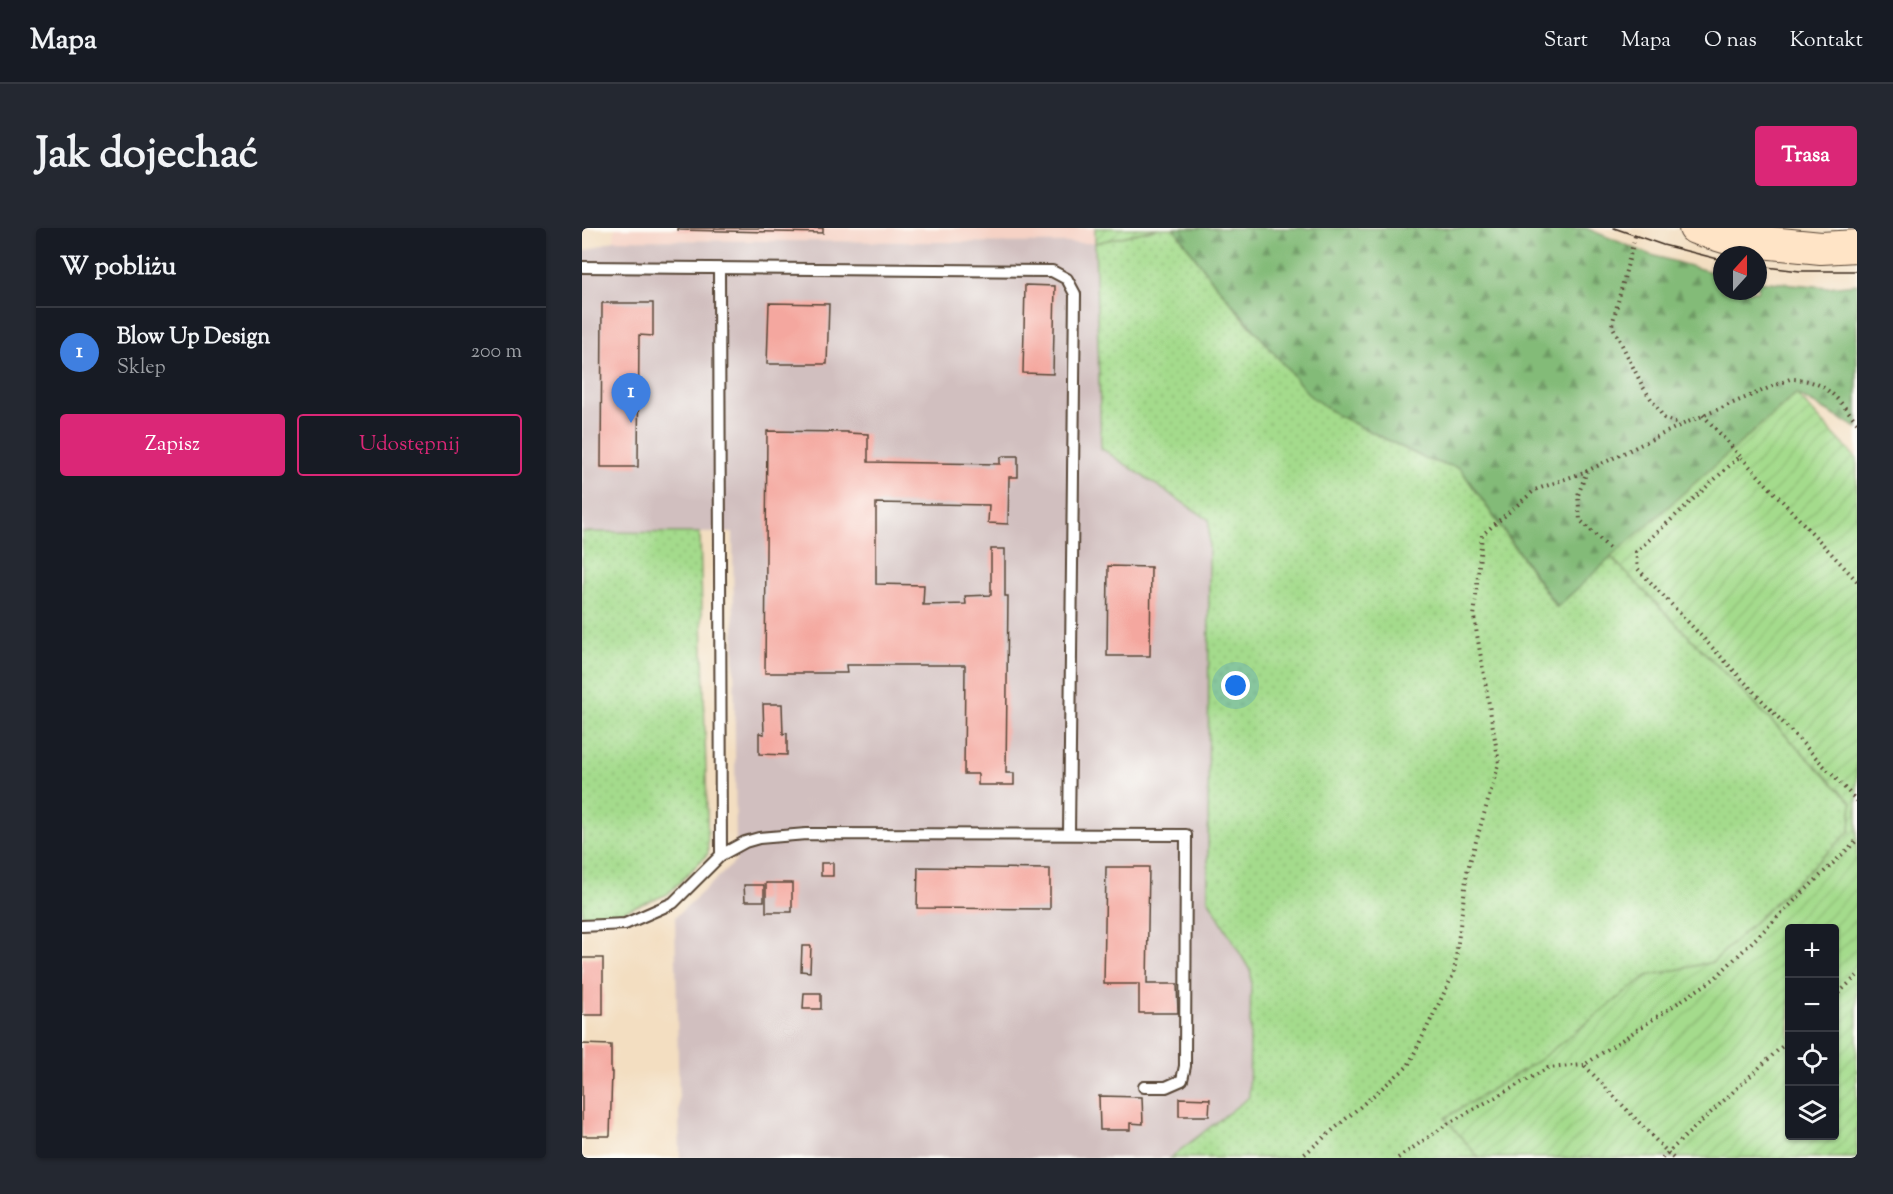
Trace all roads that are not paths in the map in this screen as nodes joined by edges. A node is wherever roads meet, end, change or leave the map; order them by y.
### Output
1 (1695, 228) edge
2 (1857, 246) edge
3 (582, 267) edge
4 (719, 268) junction
5 (1069, 834) junction
6 (721, 855) junction
7 (582, 926) edge
8 (1144, 1087) dead end

1 - 2 main road
3 - 4 lane
4 - 5 lane
4 - 6 lane
5 - 6 lane
5 - 8 lane
6 - 7 lane

